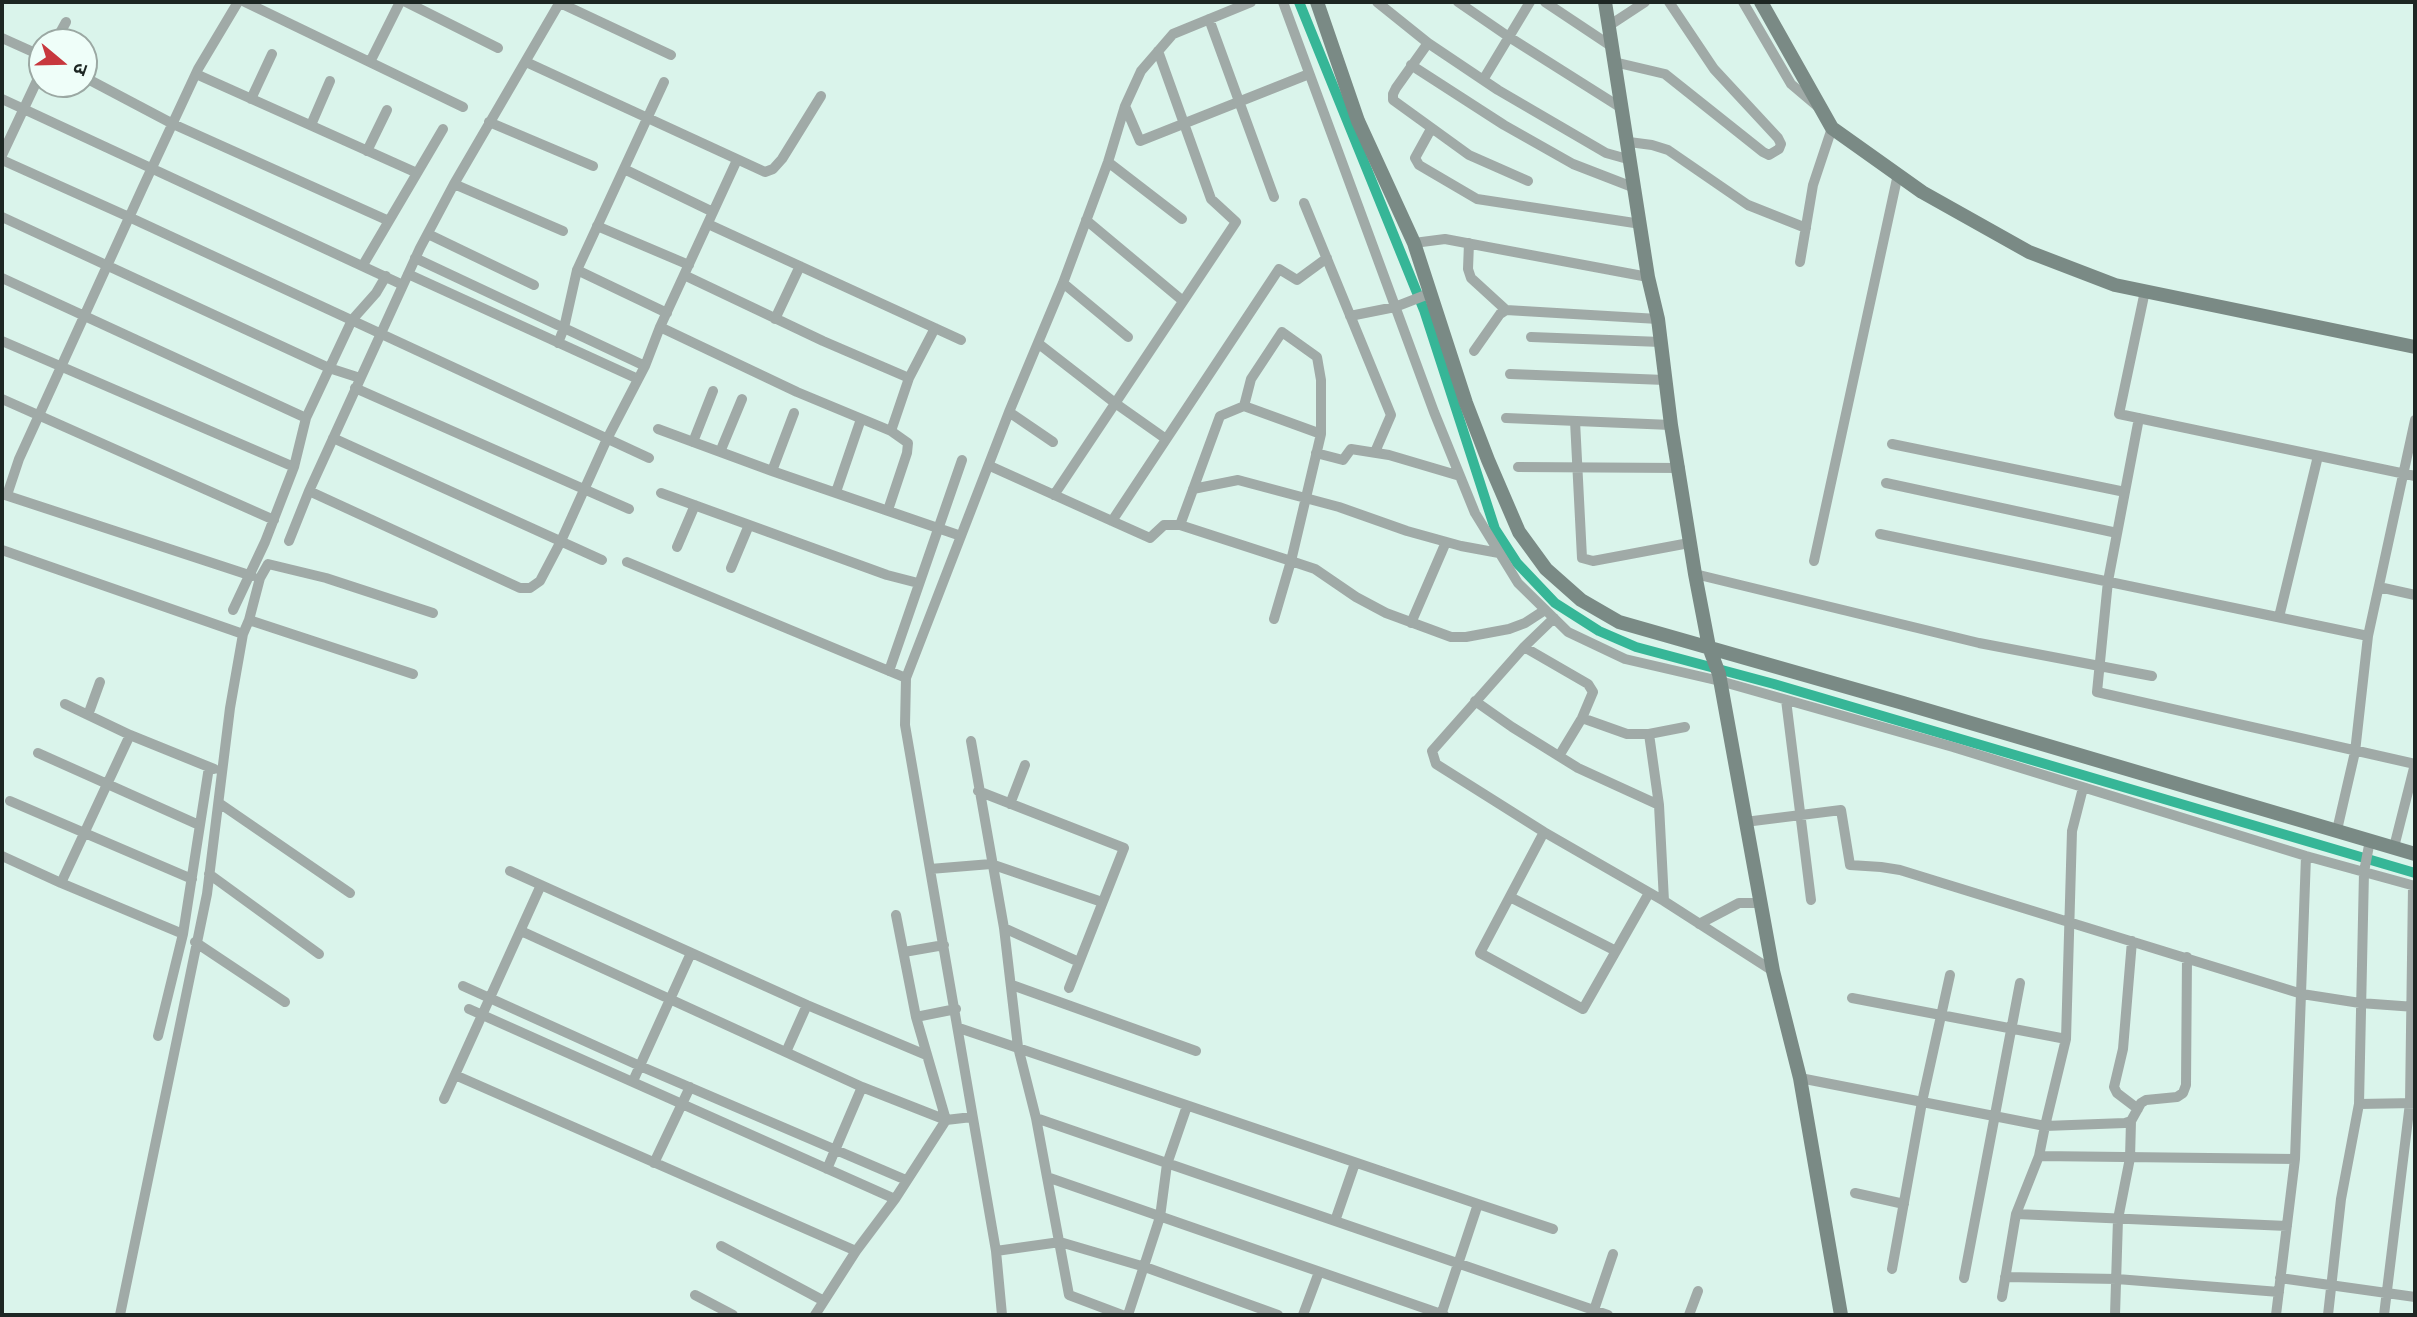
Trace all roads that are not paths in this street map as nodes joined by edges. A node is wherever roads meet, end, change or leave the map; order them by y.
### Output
1 (239, 2) edge
2 (245, 2) edge
3 (400, 2) edge
4 (406, 2) edge
5 (560, 2) edge
6 (1251, 2) edge
7 (1283, 2) edge
8 (1317, 2) edge
9 (1377, 2) edge
10 (1458, 2) edge
11 (1530, 2) edge
12 (1545, 2) edge
13 (1605, 2) edge
14 (1645, 2) edge
15 (1669, 2) edge
16 (1743, 2) edge
17 (1761, 2) edge
18 (1209, 19) junction
19 (66, 22) dead end
20 (1610, 25) junction
21 (63, 28) edge
22 (1509, 37) junction
23 (2, 38) edge
24 (1428, 43) junction
25 (1611, 46) junction
26 (498, 48) dead end
27 (28, 50) edge
28 (1158, 51) junction
29 (272, 54) dead end
30 (671, 55) dead end
31 (370, 62) junction
32 (526, 62) junction
33 (1614, 62) junction
34 (1411, 65) junction
35 (196, 74) junction
36 (1310, 74) junction
37 (1483, 80) junction
38 (330, 81) dead end
39 (664, 82) dead end
40 (98, 84) edge
41 (821, 96) dead end
42 (29, 98) edge
43 (2, 99) edge
44 (251, 99) junction
45 (1239, 102) junction
46 (1125, 106) junction
47 (463, 107) dead end
48 (1820, 108) junction
49 (24, 109) junction
50 (1623, 109) junction
51 (387, 110) dead end
52 (647, 118) junction
53 (489, 122) junction
54 (173, 124) junction
55 (1184, 124) junction
56 (311, 125) junction
57 (1430, 128) junction
58 (1832, 128) junction
59 (443, 129) dead end
60 (1629, 142) junction
61 (368, 150) junction
62 (2, 155) edge
63 (2, 160) edge
64 (737, 160) junction
65 (1631, 160) junction
66 (1108, 162) junction
67 (593, 166) dead end
68 (152, 169) junction
69 (624, 169) junction
70 (417, 173) junction
71 (1898, 174) junction
72 (1528, 181) dead end
73 (454, 184) junction
74 (1635, 188) junction
75 (1274, 197) dead end
76 (1304, 203) dead end
77 (713, 212) junction
78 (129, 216) junction
79 (2, 217) edge
80 (1182, 219) dead end
81 (1086, 220) junction
82 (389, 221) junction
83 (708, 224) junction
84 (1641, 224) junction
85 (597, 226) junction
86 (1806, 228) junction
87 (563, 231) dead end
88 (428, 234) junction
89 (1414, 243) junction
90 (1469, 243) junction
91 (415, 258) junction
92 (1327, 258) junction
93 (1800, 262) dead end
94 (107, 265) junction
95 (363, 265) junction
96 (689, 265) junction
97 (800, 266) junction
98 (577, 270) junction
99 (408, 274) junction
100 (684, 275) junction
101 (386, 276) junction
102 (1648, 277) junction
103 (2, 278) edge
104 (1063, 283) junction
105 (403, 285) junction
106 (534, 285) dead end
107 (2145, 291) junction
108 (1427, 294) junction
109 (1183, 301) junction
110 (1395, 307) junction
111 (1506, 310) junction
112 (667, 313) junction
113 (84, 316) junction
114 (1350, 316) junction
115 (775, 319) junction
116 (1658, 319) junction
117 (352, 320) junction
118 (660, 327) junction
119 (564, 328) junction
120 (935, 328) junction
121 (381, 335) junction
122 (1128, 337) dead end
123 (1531, 337) dead end
124 (961, 340) dead end
125 (2, 341) edge
126 (1661, 342) junction
127 (558, 343) junction
128 (1040, 344) junction
129 (2415, 347) edge
130 (1474, 351) dead end
131 (645, 366) junction
132 (61, 368) junction
133 (329, 368) junction
134 (1510, 374) dead end
135 (360, 378) junction
136 (909, 378) junction
137 (638, 379) junction
138 (1665, 380) junction
139 (355, 388) junction
140 (713, 391) dead end
141 (2, 399) edge
142 (742, 399) dead end
143 (1115, 403) junction
144 (1244, 406) junction
145 (1009, 412) junction
146 (794, 413) dead end
147 (38, 416) junction
148 (306, 418) junction
149 (1506, 418) dead end
150 (2140, 418) junction
151 (861, 419) junction
152 (2415, 420) edge
153 (1575, 421) junction
154 (1671, 425) junction
155 (659, 429) dead end
156 (891, 431) junction
157 (1321, 434) junction
158 (333, 438) junction
159 (607, 439) junction
160 (1166, 439) junction
161 (693, 442) junction
162 (1053, 442) dead end
163 (1892, 444) dead end
164 (720, 452) junction
165 (1316, 453) junction
166 (1375, 453) junction
167 (2318, 456) junction
168 (649, 458) dead end
169 (962, 460) dead end
170 (990, 466) junction
171 (294, 467) junction
172 (1518, 467) dead end
173 (1576, 468) junction
174 (1680, 468) junction
175 (772, 471) junction
176 (2403, 474) junction
177 (1460, 476) junction
178 (2415, 476) edge
179 (1886, 483) dead end
180 (585, 488) junction
181 (1193, 489) junction
182 (309, 491) junction
183 (836, 492) junction
184 (2125, 492) junction
185 (661, 493) dead end
186 (4, 494) edge
187 (1054, 495) junction
188 (1305, 496) junction
189 (695, 505) junction
190 (629, 509) dead end
191 (888, 510) junction
192 (274, 520) junction
193 (1112, 521) junction
194 (749, 525) junction
195 (1180, 525) junction
196 (951, 533) junction
197 (2117, 533) junction
198 (1880, 534) dead end
199 (289, 541) dead end
200 (561, 541) junction
201 (1446, 542) junction
202 (1689, 542) junction
203 (677, 547) dead end
204 (2, 550) edge
205 (1499, 553) junction
206 (603, 559) dead end
207 (1291, 561) junction
208 (1814, 561) dead end
209 (627, 562) dead end
210 (731, 568) dead end
211 (1695, 574) junction
212 (248, 575) junction
213 (260, 578) junction
214 (2108, 581) junction
215 (918, 583) junction
216 (2379, 587) junction
217 (2415, 595) edge
218 (233, 610) dead end
219 (1545, 610) junction
220 (433, 613) dead end
221 (2279, 617) junction
222 (1554, 618) junction
223 (1274, 619) dead end
224 (249, 620) junction
225 (1411, 622) junction
226 (243, 634) junction
227 (2368, 636) junction
228 (1524, 647) junction
229 (1712, 652) junction
230 (2101, 666) junction
231 (413, 674) dead end
232 (897, 675) junction
233 (2152, 676) dead end
234 (1720, 678) junction
235 (100, 682) dead end
236 (1786, 700) junction
237 (1475, 701) junction
238 (65, 704) dead end
239 (88, 715) junction
240 (1582, 718) junction
241 (1685, 727) dead end
242 (1648, 734) junction
243 (130, 735) junction
244 (971, 741) dead end
245 (2355, 752) junction
246 (38, 753) dead end
247 (1559, 756) junction
248 (2415, 764) edge
249 (1025, 765) dead end
250 (209, 767) junction
251 (221, 772) junction
252 (106, 785) junction
253 (2083, 788) junction
254 (978, 791) junction
255 (10, 801) dead end
256 (219, 803) junction
257 (1010, 804) junction
258 (1659, 805) junction
259 (1800, 816) junction
260 (1745, 822) junction
261 (199, 825) junction
262 (2337, 831) junction
263 (1544, 832) junction
264 (83, 834) junction
265 (2369, 844) junction
266 (2394, 848) junction
267 (2415, 854) edge
268 (2, 856) edge
269 (2306, 856) junction
270 (991, 864) junction
271 (930, 869) junction
272 (2364, 869) junction
273 (510, 871) dead end
274 (209, 874) junction
275 (191, 879) junction
276 (61, 883) junction
277 (541, 885) junction
278 (2414, 886) edge
279 (350, 893) dead end
280 (1649, 893) junction
281 (1510, 897) junction
282 (1811, 900) dead end
283 (1664, 901) junction
284 (1102, 902) junction
285 (1757, 903) junction
286 (896, 915) dead end
287 (2069, 921) junction
288 (1699, 924) junction
289 (1003, 928) junction
290 (521, 931) junction
291 (183, 934) junction
292 (2132, 941) junction
293 (195, 942) junction
294 (934, 946) junction
295 (1616, 951) junction
296 (904, 952) junction
297 (691, 953) junction
298 (319, 954) dead end
299 (2187, 957) junction
300 (1079, 962) junction
301 (1773, 971) junction
302 (1950, 975) dead end
303 (2020, 983) dead end
304 (1012, 985) junction
305 (463, 986) dead end
306 (1069, 988) dead end
307 (2302, 993) junction
308 (1852, 998) dead end
309 (490, 999) junction
310 (670, 1000) junction
311 (285, 1002) dead end
312 (2360, 1003) junction
313 (807, 1005) junction
314 (2413, 1007) edge
315 (469, 1009) dead end
316 (946, 1011) junction
317 (484, 1013) junction
318 (1941, 1016) junction
319 (916, 1017) junction
320 (959, 1028) junction
321 (2012, 1029) junction
322 (158, 1036) dead end
323 (2066, 1039) junction
324 (1018, 1047) junction
325 (1196, 1051) dead end
326 (786, 1052) junction
327 (926, 1055) junction
328 (640, 1066) junction
329 (455, 1075) junction
330 (1800, 1078) junction
331 (633, 1081) junction
332 (690, 1087) junction
333 (862, 1087) junction
334 (444, 1100) dead end
335 (1922, 1102) junction
336 (682, 1103) junction
337 (2413, 1103) edge
338 (2359, 1104) junction
339 (1188, 1106) junction
340 (2138, 1109) junction
341 (1995, 1116) junction
342 (1036, 1118) junction
343 (960, 1119) junction
344 (2131, 1121) junction
345 (2045, 1126) junction
346 (836, 1148) junction
347 (2039, 1156) junction
348 (2130, 1158) junction
349 (2295, 1159) junction
350 (654, 1163) junction
351 (1355, 1163) junction
352 (1167, 1164) junction
353 (828, 1169) junction
354 (1047, 1177) junction
355 (906, 1180) junction
356 (1855, 1193) dead end
357 (895, 1199) junction
358 (1478, 1204) junction
359 (1904, 1204) junction
360 (2016, 1214) junction
361 (1160, 1217) junction
362 (2119, 1219) junction
363 (1335, 1221) junction
364 (2287, 1226) junction
365 (1553, 1229) dead end
366 (1060, 1242) junction
367 (721, 1247) dead end
368 (856, 1251) junction
369 (996, 1251) junction
370 (1613, 1254) dead end
371 (1458, 1263) junction
372 (1145, 1268) junction
373 (1892, 1269) dead end
374 (1319, 1272) junction
375 (2005, 1277) junction
376 (1964, 1278) dead end
377 (2280, 1278) junction
378 (2116, 1279) junction
379 (2331, 1285) junction
380 (1698, 1291) dead end
381 (2279, 1292) junction
382 (2387, 1293) junction
383 (695, 1295) dead end
384 (2002, 1297) dead end
385 (2415, 1297) edge
386 (824, 1301) junction
387 (1594, 1313) edge
388 (120, 1315) edge
389 (733, 1315) edge
390 (815, 1315) edge
391 (1002, 1315) edge
392 (1122, 1315) edge
393 (1128, 1315) edge
394 (1278, 1315) edge
395 (1303, 1315) edge
396 (1442, 1315) edge
397 (1608, 1315) edge
398 (1689, 1315) edge
399 (1841, 1315) edge
400 (2115, 1315) edge
401 (2276, 1315) edge
402 (2328, 1315) edge
403 (2384, 1315) edge

1 - 35 street
2 - 31 street
3 - 31 street
4 - 26 street
5 - 30 street
5 - 32 street
6 - 18 street
7 - 36 street
8 - 89 street
9 - 24 street
10 - 22 street
11 - 22 street
12 - 25 street
13 - 20 street
14 - 20 street
15 - 33 street
16 - 48 street
17 - 48 street
18 - 28 street
18 - 45 street
19 - 21 street
20 - 25 street
22 - 37 street
22 - 50 street
23 - 27 street
24 - 34 street
24 - 37 street
25 - 33 street
28 - 46 street
28 - 55 street
29 - 44 street
31 - 47 street
32 - 52 street
32 - 53 street
33 - 50 street
34 - 57 street
34 - 74 street
35 - 44 street
35 - 54 street
36 - 45 street
36 - 110 street
37 - 65 street
38 - 56 street
39 - 52 street
40 - 54 street
41 - 64 street
42 - 49 street
43 - 49 street
44 - 56 street
45 - 55 street
45 - 75 street
46 - 55 street
46 - 66 street
48 - 58 street
49 - 62 street
49 - 68 street
50 - 60 street
51 - 61 street
52 - 64 street
52 - 69 street
53 - 67 street
53 - 73 street
54 - 68 street
54 - 82 street
55 - 109 street
56 - 61 street
57 - 72 street
57 - 84 street
58 - 71 street
58 - 86 street
59 - 70 street
60 - 65 street
60 - 86 street
61 - 70 street
63 - 78 street
64 - 77 street
65 - 74 street
66 - 80 street
66 - 81 street
68 - 78 street
68 - 95 street
69 - 77 street
69 - 85 street
70 - 82 street
71 - 107 street
71 - 208 street
73 - 87 street
73 - 88 street
74 - 84 street
76 - 92 street
77 - 83 street
78 - 94 street
78 - 117 street
79 - 94 street
81 - 104 street
81 - 109 street
82 - 95 street
83 - 96 street
83 - 97 street
84 - 102 street
85 - 96 street
85 - 98 street
86 - 93 street
88 - 91 street
88 - 106 street
89 - 90 street
89 - 108 street
90 - 102 street
90 - 111 street
91 - 99 street
91 - 119 street
92 - 114 street
92 - 160 street
94 - 113 street
94 - 133 street
95 - 101 street
96 - 100 street
97 - 115 street
97 - 120 street
98 - 112 street
98 - 119 street
99 - 105 street
99 - 127 street
100 - 112 street
100 - 115 street
101 - 105 street
101 - 117 street
102 - 116 street
103 - 113 street
104 - 122 street
104 - 128 street
105 - 121 street
107 - 129 street
107 - 150 street
108 - 110 street
108 - 229 street
109 - 143 street
110 - 114 street
110 - 177 street
111 - 116 street
111 - 130 street
112 - 118 street
113 - 132 street
113 - 148 street
114 - 166 street
115 - 136 street
116 - 126 street
117 - 121 street
117 - 133 street
118 - 131 street
118 - 151 street
119 - 127 street
119 - 131 street
120 - 124 street
120 - 136 street
121 - 135 street
121 - 159 street
123 - 126 street
125 - 132 street
126 - 138 street
127 - 137 street
128 - 143 street
128 - 145 street
131 - 137 street
132 - 147 street
132 - 171 street
133 - 135 street
133 - 148 street
134 - 138 street
135 - 139 street
136 - 156 street
137 - 159 street
138 - 154 street
139 - 158 street
139 - 180 street
140 - 161 street
141 - 147 street
142 - 164 street
143 - 160 street
143 - 187 street
144 - 157 street
144 - 157 street
144 - 181 street
145 - 162 street
145 - 170 street
146 - 175 street
147 - 186 street
147 - 192 street
148 - 171 street
149 - 153 street
150 - 167 street
150 - 184 street
151 - 156 street
151 - 183 street
152 - 176 street
153 - 154 street
153 - 173 street
154 - 174 street
155 - 161 street
156 - 191 street
157 - 165 street
158 - 182 street
158 - 200 street
159 - 168 street
159 - 180 street
160 - 193 street
161 - 164 street
163 - 184 street
164 - 175 street
165 - 166 street
165 - 188 street
166 - 177 street
167 - 176 street
167 - 221 street
169 - 196 street
170 - 187 street
170 - 196 street
171 - 192 street
172 - 173 street
173 - 174 street
173 - 202 street
174 - 202 street
175 - 183 street
176 - 178 street
176 - 216 street
177 - 205 street
179 - 197 street
180 - 190 street
180 - 200 street
181 - 188 street
181 - 195 street
182 - 199 street
182 - 200 street
183 - 191 street
184 - 197 street
185 - 189 street
186 - 212 street
187 - 193 street
188 - 201 street
188 - 207 street
189 - 194 street
189 - 203 street
191 - 196 street
192 - 212 street
193 - 195 street
194 - 210 street
194 - 215 street
195 - 207 street
196 - 215 street
196 - 232 street
197 - 214 street
198 - 214 street
200 - 206 street
201 - 205 street
201 - 225 street
202 - 211 street
204 - 226 street
205 - 219 street
207 - 223 street
207 - 225 street
209 - 232 street
211 - 229 street
211 - 230 street
212 - 213 street
212 - 218 street
213 - 220 street
213 - 224 street
214 - 221 street
214 - 230 street
215 - 232 street
216 - 217 street
216 - 227 street
219 - 222 street
219 - 225 street
221 - 227 street
222 - 228 street
222 - 234 street
224 - 226 street
224 - 231 street
226 - 251 street
227 - 245 street
228 - 237 street
228 - 240 street
229 - 234 street
229 - 262 street
230 - 233 street
230 - 245 street
232 - 271 street
234 - 236 street
234 - 260 street
235 - 239 street
236 - 253 street
236 - 259 street
237 - 247 street
237 - 263 street
238 - 239 street
239 - 243 street
240 - 242 street
240 - 247 street
241 - 242 street
242 - 258 street
243 - 250 street
243 - 252 street
244 - 254 street
245 - 248 street
245 - 262 street
246 - 252 street
247 - 258 street
248 - 266 street
249 - 257 street
250 - 251 street
250 - 261 street
251 - 256 street
252 - 261 street
252 - 264 street
253 - 269 street
253 - 287 street
254 - 257 street
254 - 270 street
255 - 264 street
256 - 274 street
256 - 279 street
257 - 284 street
258 - 283 street
259 - 260 street
259 - 282 street
259 - 287 street
260 - 285 street
261 - 275 street
262 - 265 street
263 - 280 street
263 - 281 street
264 - 275 street
264 - 276 street
265 - 266 street
265 - 272 street
266 - 267 street
268 - 276 street
269 - 272 street
269 - 307 street
270 - 271 street
270 - 284 street
270 - 289 street
271 - 294 street
272 - 278 street
272 - 312 street
273 - 277 street
274 - 293 street
274 - 298 street
275 - 291 street
276 - 291 street
277 - 290 street
277 - 297 street
278 - 314 street
280 - 283 street
280 - 295 street
281 - 295 street
281 - 295 street
283 - 288 street
284 - 300 street
285 - 288 street
285 - 301 street
286 - 296 street
287 - 292 street
287 - 323 street
288 - 301 street
289 - 300 street
289 - 304 street
290 - 309 street
290 - 310 street
291 - 322 street
292 - 299 street
292 - 340 street
293 - 311 street
293 - 388 street
294 - 296 street
294 - 316 street
296 - 319 street
297 - 310 street
297 - 313 street
299 - 307 street
299 - 340 street
300 - 306 street
301 - 330 street
302 - 318 street
303 - 321 street
304 - 324 street
304 - 325 street
305 - 309 street
307 - 312 street
307 - 349 street
308 - 318 street
309 - 317 street
309 - 328 street
310 - 326 street
310 - 328 street
312 - 314 street
312 - 338 street
313 - 326 street
313 - 327 street
314 - 337 street
315 - 317 street
316 - 319 street
316 - 320 street
317 - 329 street
317 - 331 street
318 - 321 street
318 - 335 street
319 - 327 street
320 - 324 street
320 - 343 street
321 - 323 street
321 - 341 street
323 - 345 street
324 - 339 street
324 - 342 street
326 - 333 street
327 - 343 street
328 - 331 street
328 - 332 street
329 - 334 street
329 - 350 street
330 - 335 street
330 - 399 street
331 - 336 street
332 - 336 street
332 - 346 street
333 - 343 street
333 - 346 street
335 - 341 street
335 - 359 street
336 - 350 street
336 - 353 street
337 - 338 street
337 - 382 street
338 - 379 street
339 - 351 street
339 - 352 street
340 - 344 street
341 - 345 street
341 - 376 street
342 - 352 street
342 - 354 street
343 - 355 street
343 - 369 street
344 - 345 street
344 - 348 street
345 - 347 street
346 - 353 street
346 - 355 street
347 - 348 street
347 - 360 street
348 - 349 street
348 - 362 street
349 - 364 street
350 - 368 street
351 - 358 street
351 - 363 street
352 - 361 street
352 - 363 street
353 - 357 street
354 - 361 street
354 - 366 street
355 - 357 street
356 - 359 street
357 - 368 street
358 - 365 street
358 - 371 street
359 - 373 street
360 - 362 street
360 - 375 street
361 - 372 street
361 - 374 street
362 - 364 street
362 - 378 street
363 - 371 street
364 - 377 street
366 - 369 street
366 - 372 street
366 - 392 street
367 - 386 street
368 - 386 street
369 - 391 street
370 - 387 street
371 - 387 street
371 - 396 street
372 - 393 street
372 - 394 street
374 - 395 street
374 - 396 street
375 - 378 street
375 - 384 street
377 - 379 street
377 - 381 street
378 - 381 street
378 - 400 street
379 - 382 street
379 - 402 street
380 - 398 street
381 - 401 street
382 - 385 street
382 - 403 street
383 - 389 street
386 - 390 street
387 - 397 street

